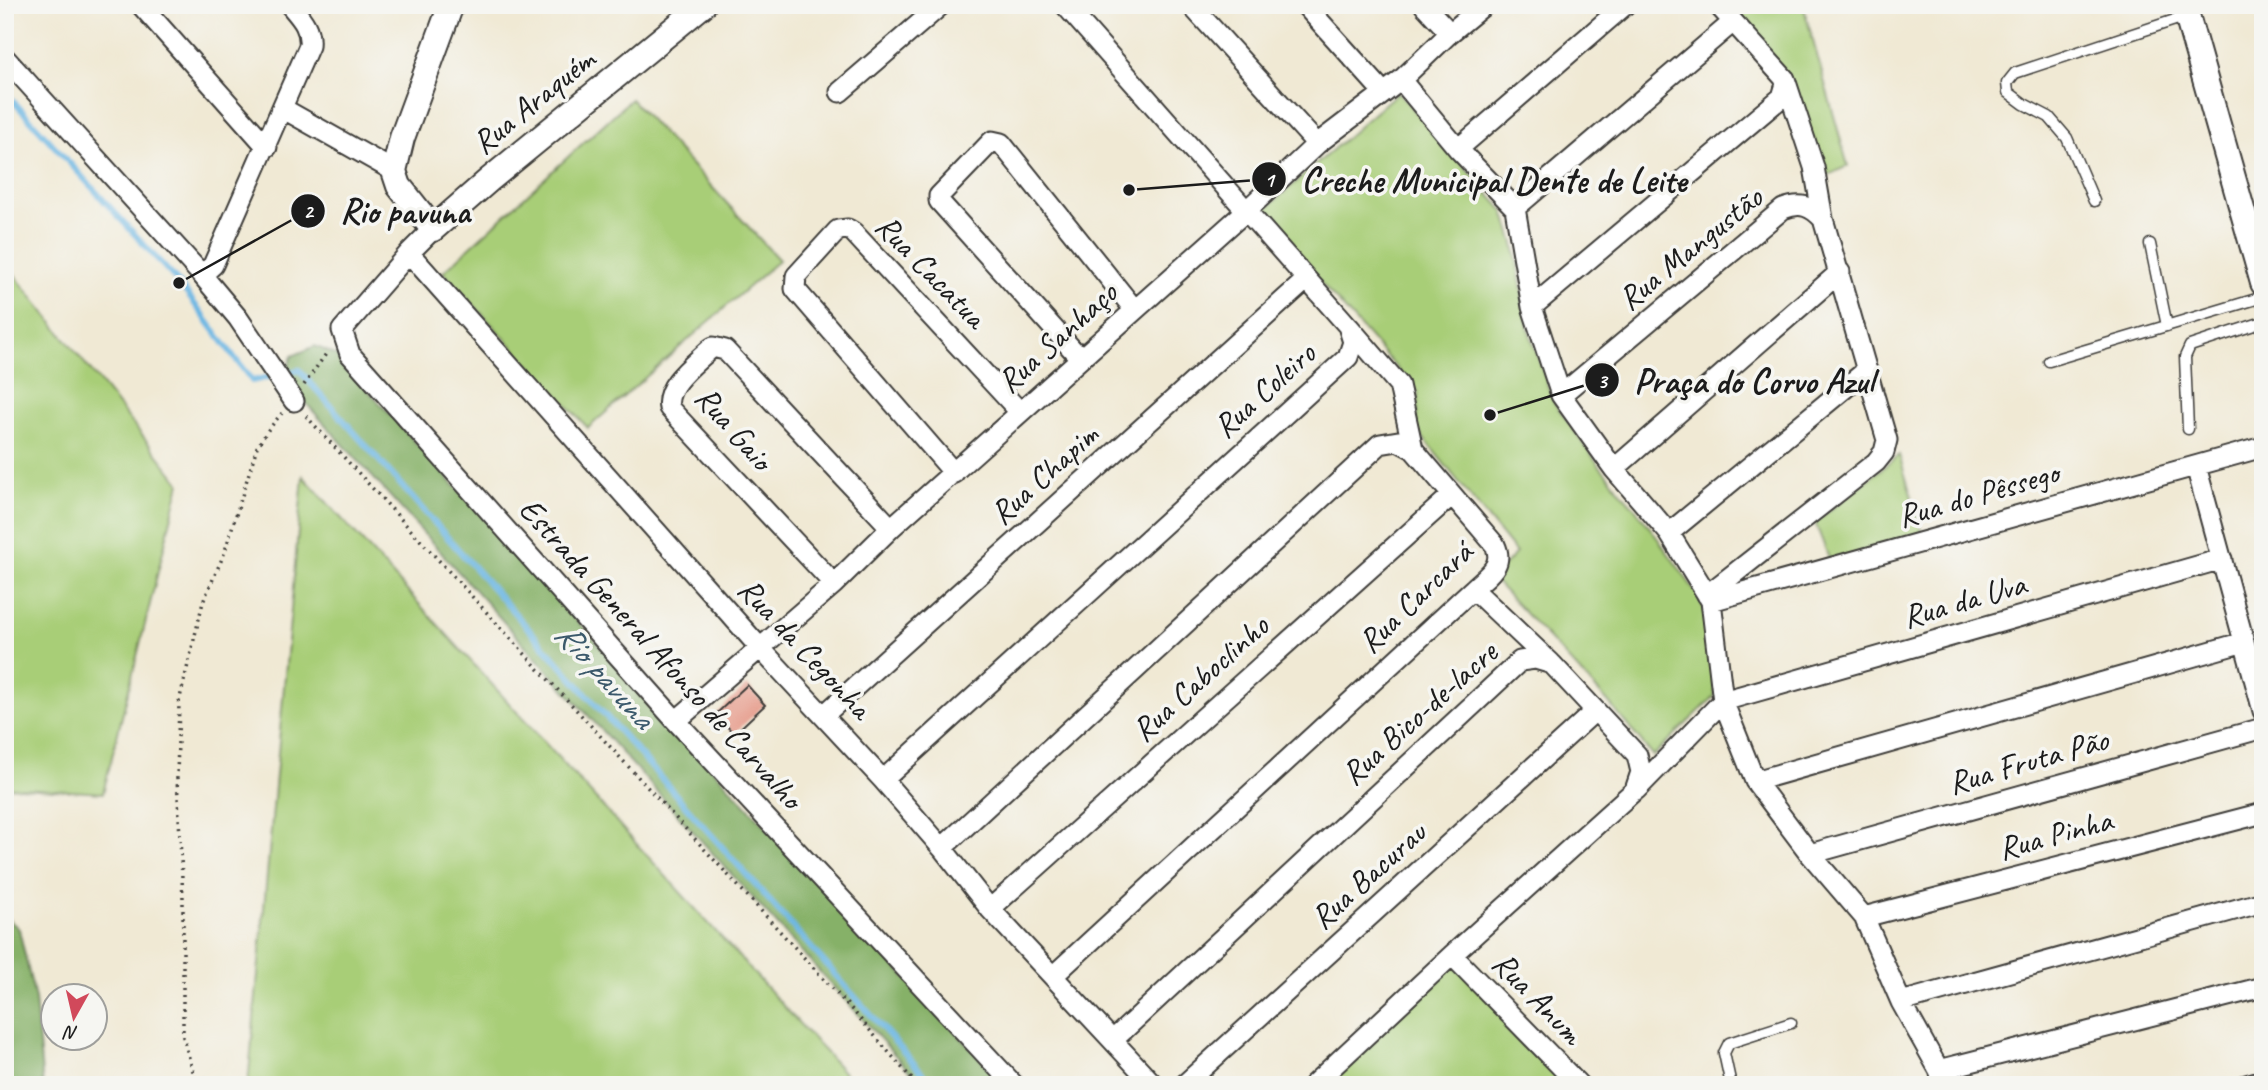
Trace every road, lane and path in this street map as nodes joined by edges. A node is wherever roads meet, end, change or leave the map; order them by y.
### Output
1 (141, 5) edge
2 (290, 5) edge
3 (452, 5) edge
4 (703, 5) edge
5 (941, 5) edge
6 (1065, 5) edge
7 (1191, 5) edge
8 (1305, 5) edge
9 (1424, 5) edge
10 (1484, 5) edge
11 (1625, 5) edge
12 (1718, 5) edge
13 (2186, 11) edge
14 (1733, 22) junction
15 (1450, 33) junction
16 (5, 58) edge
17 (1784, 78) junction
18 (1401, 80) junction
19 (840, 92) dead end
20 (1384, 93) junction
21 (282, 108) junction
22 (1317, 144) junction
23 (267, 147) junction
24 (1458, 149) junction
25 (394, 171) junction
26 (2094, 201) dead end
27 (1515, 208) junction
28 (1246, 211) junction
29 (1823, 219) junction
30 (433, 229) junction
31 (2150, 244) dead end
32 (409, 253) junction
33 (1840, 272) junction
34 (202, 275) junction
35 (1306, 280) junction
36 (2263, 283) edge
37 (2263, 297) edge
38 (1532, 307) junction
39 (1134, 309) junction
40 (2263, 322) edge
41 (1348, 326) junction
42 (2167, 326) junction
43 (342, 330) junction
44 (1080, 358) junction
45 (2049, 361) dead end
46 (1867, 370) junction
47 (1561, 395) junction
48 (293, 401) junction
49 (1020, 412) junction
50 (2188, 429) dead end
51 (2263, 447) edge
52 (1413, 449) junction
53 (2196, 466) junction
54 (1614, 469) junction
55 (954, 472) junction
56 (1452, 495) junction
57 (891, 528) junction
58 (1669, 533) junction
59 (2222, 559) junction
60 (834, 584) junction
61 (1473, 589) junction
62 (1709, 598) junction
63 (2244, 642) junction
64 (761, 649) junction
65 (1552, 664) junction
66 (1723, 701) junction
67 (1595, 711) junction
68 (2263, 711) edge
69 (824, 715) junction
70 (676, 721) junction
71 (2263, 728) edge
72 (883, 780) junction
73 (1755, 781) junction
74 (1635, 790) junction
75 (2263, 813) edge
76 (942, 848) junction
77 (1810, 854) junction
78 (2263, 902) edge
79 (990, 909) junction
80 (1864, 917) junction
81 (1452, 954) junction
82 (1053, 976) junction
83 (2263, 987) edge
84 (1901, 1002) junction
85 (1791, 1023) dead end
86 (1113, 1040) junction
87 (1941, 1077) edge
88 (2263, 1080) edge
89 (197, 1085) edge
90 (917, 1085) edge
91 (1014, 1085) edge
92 (1154, 1085) edge
93 (1184, 1085) edge
94 (1312, 1085) edge
95 (1579, 1085) edge
96 (1731, 1085) edge
97 (2246, 1085) edge

1 - 23 street
2 - 21 street
3 - 25 street
4 - 30 street, Rua Araquém
5 - 19 street
6 - 28 street, Rua Coleiro
7 - 22 street
8 - 20 street
9 - 15 street
10 - 15 street, Rua Sanhaço
11 - 24 street
12 - 14 street
13 - 26 lane
13 - 36 street
14 - 17 street
14 - 27 street
15 - 18 street, Rua Sanhaço
16 - 34 street
17 - 29 street
17 - 38 street
18 - 20 street, Rua Sanhaço
18 - 24 street
20 - 22 street, Rua Sanhaço
21 - 23 street
21 - 25 street
22 - 28 street, Rua Sanhaço
23 - 34 street
24 - 27 street
25 - 30 street
27 - 38 street
28 - 35 street, Rua Coleiro
28 - 39 street, Rua Sanhaço
29 - 33 street
29 - 47 street, Rua Mangustão
30 - 32 street, Rua Araquém
31 - 42 lane
32 - 43 street
32 - 64 street, Rua da Cegonha
33 - 46 street
33 - 54 street
34 - 48 street
35 - 41 street, Rua Coleiro
35 - 69 street, Rua Chapim
37 - 42 lane
38 - 47 street
39 - 44 street, Rua Sanhaço
39 - 44 street
40 - 50 lane
41 - 52 street
41 - 72 street, Rua Coleiro
42 - 45 lane
43 - 48 path
43 - 70 street, Estrada General Afonso de Carvalho
44 - 49 street, Rua Sanhaço
46 - 58 street
46 - 62 street
47 - 54 street
48 - 89 path
48 - 90 path
49 - 55 street, Rua Sanhaço
49 - 55 street, Rua Cacatua
51 - 53 street, Rua do Pêssego
52 - 56 street, Rua Carcará
52 - 76 street
53 - 59 street
53 - 62 street, Rua do Pêssego
54 - 58 street
55 - 57 street, Rua Sanhaço
56 - 61 street, Rua Carcará
56 - 79 street, Rua Caboclinho
57 - 60 street, Rua Sanhaço
57 - 60 street, Rua Gaio
58 - 62 street
59 - 63 street
59 - 66 street, Rua da Uva
60 - 64 street, Rua Sanhaço
61 - 65 street
61 - 82 street, Rua Carcará
62 - 66 street
63 - 68 street
63 - 73 street
64 - 69 street, Rua da Cegonha
64 - 70 street, Rua Sanhaço
65 - 67 street, Rua Bico-de-lacre
65 - 86 street, Rua Bico-de-lacre
66 - 73 street
66 - 74 street
67 - 74 street, Rua Bico-de-lacre
67 - 93 street, Rua Bacurau
69 - 72 street, Rua da Cegonha
70 - 91 street, Estrada General Afonso de Carvalho
71 - 77 street, Rua Fruta Pão
72 - 76 street, Rua da Cegonha
73 - 77 street
74 - 81 street
75 - 80 street, Rua Pinha
76 - 79 street, Rua da Cegonha
77 - 80 street
78 - 84 street
79 - 82 street, Rua da Cegonha
80 - 84 street
81 - 94 street
81 - 95 street, Rua Anum
82 - 86 street, Rua da Cegonha
83 - 87 street
84 - 87 street
85 - 96 lane
86 - 92 street, Rua da Cegonha
88 - 97 street

